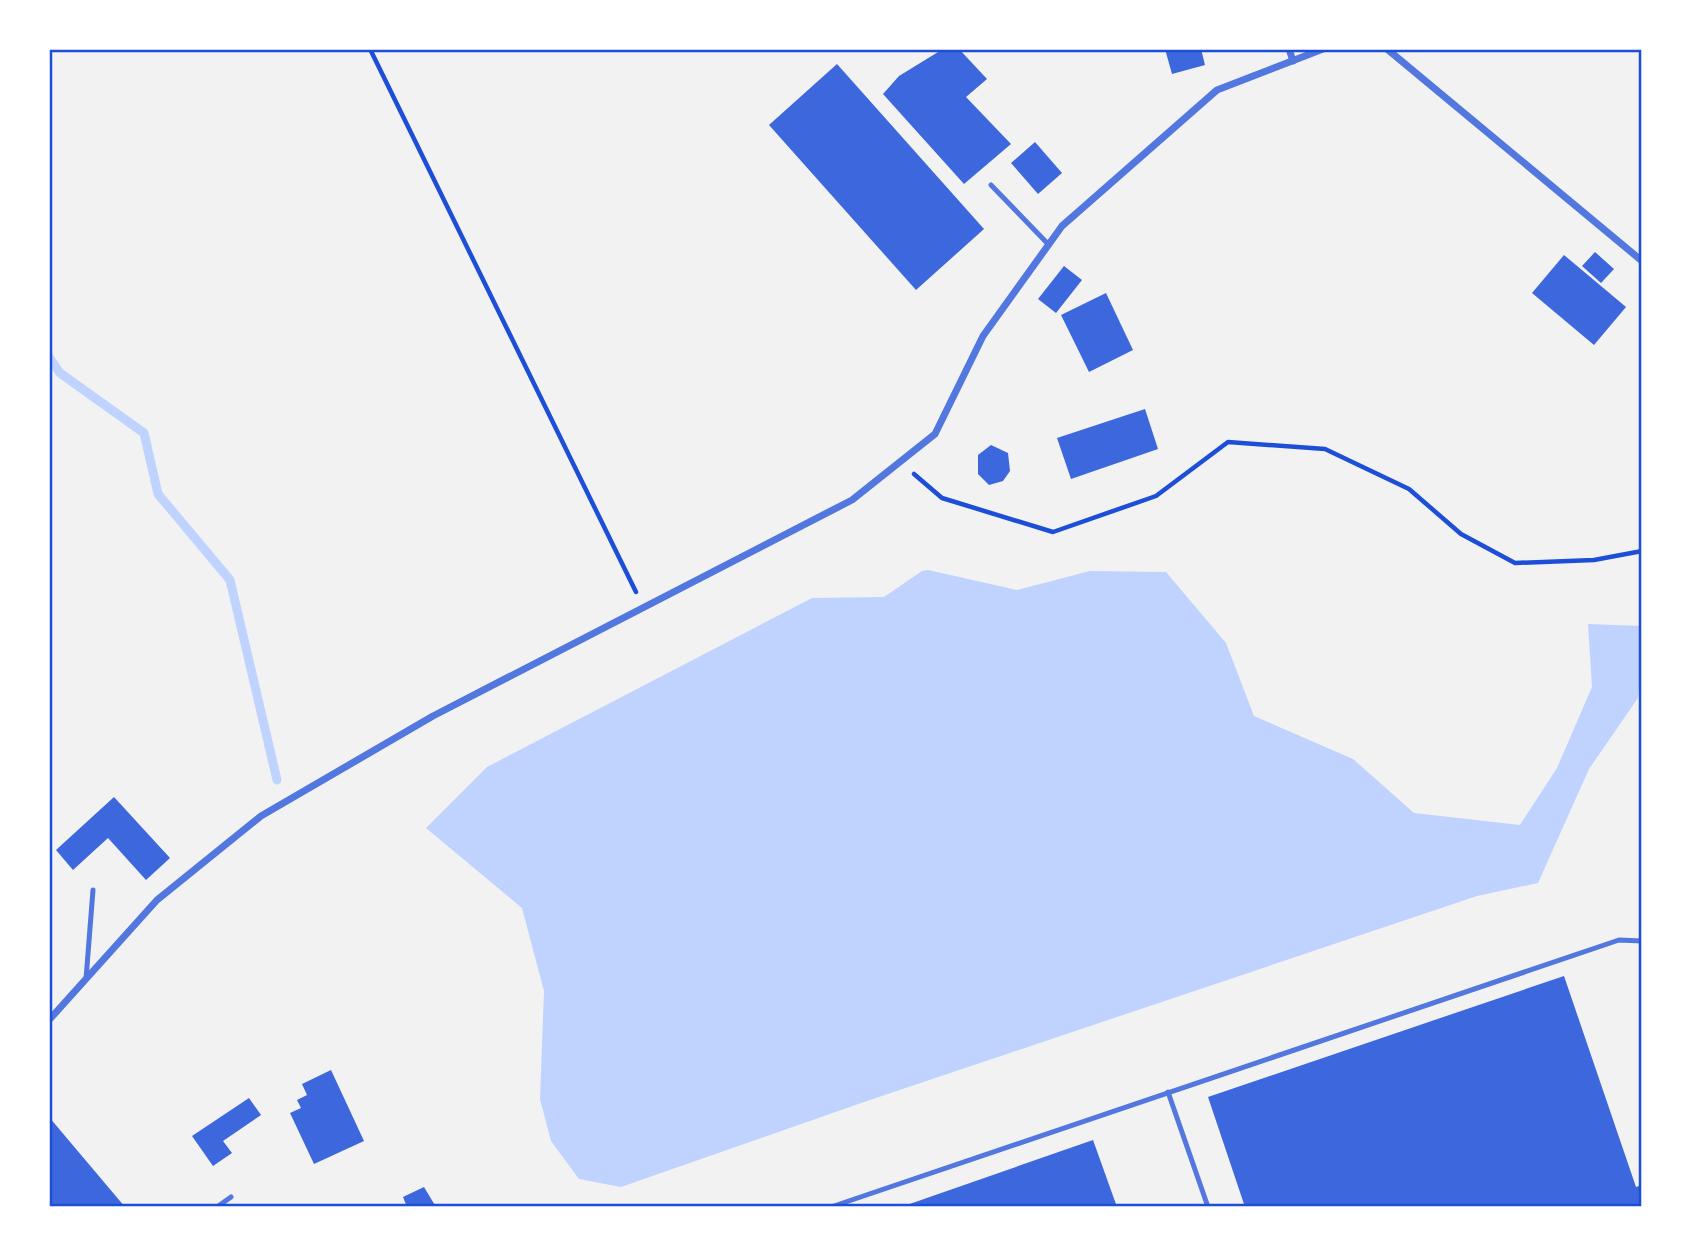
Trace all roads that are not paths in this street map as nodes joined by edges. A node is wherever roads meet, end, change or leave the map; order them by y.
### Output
1 (1289, 49) edge
2 (1323, 49) edge
3 (1387, 49) edge
4 (1293, 61) junction
5 (991, 185) dead end
6 (1049, 245) junction
7 (1642, 261) edge
8 (93, 890) dead end
9 (1642, 941) edge
10 (86, 979) junction
11 (49, 1020) edge
12 (1168, 1092) junction
13 (230, 1197) dead end
14 (217, 1207) edge
15 (831, 1207) edge
16 (1208, 1207) edge

1 - 4 street
2 - 4 street
3 - 7 street
4 - 6 street
5 - 6 lane
6 - 10 street
8 - 10 lane
9 - 12 lane
10 - 11 street
12 - 15 lane
12 - 16 lane
13 - 14 lane

